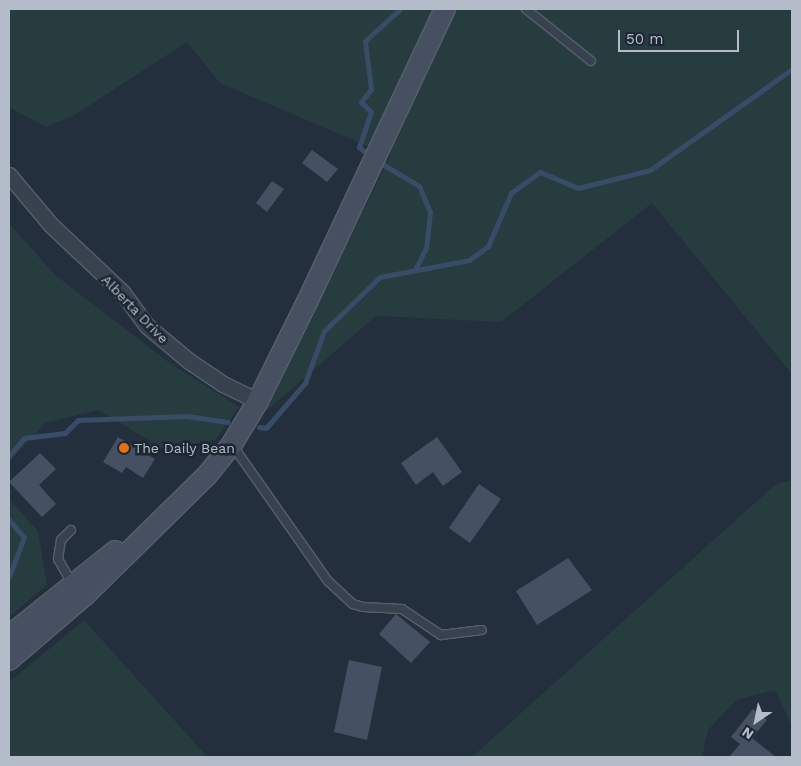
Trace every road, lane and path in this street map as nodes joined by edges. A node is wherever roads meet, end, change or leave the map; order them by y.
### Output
1 (445, 9) edge
2 (526, 9) edge
3 (591, 62) dead end
4 (9, 176) edge
5 (258, 401) junction
6 (232, 444) junction
7 (71, 530) dead end
8 (78, 589) junction
9 (482, 630) dead end
10 (9, 636) edge
11 (9, 660) edge

1 - 5 main road
2 - 3 lane
4 - 5 street, Alberta Drive
5 - 6 main road
6 - 8 main road
6 - 9 lane
7 - 8 lane
8 - 10 main road
8 - 11 main road

